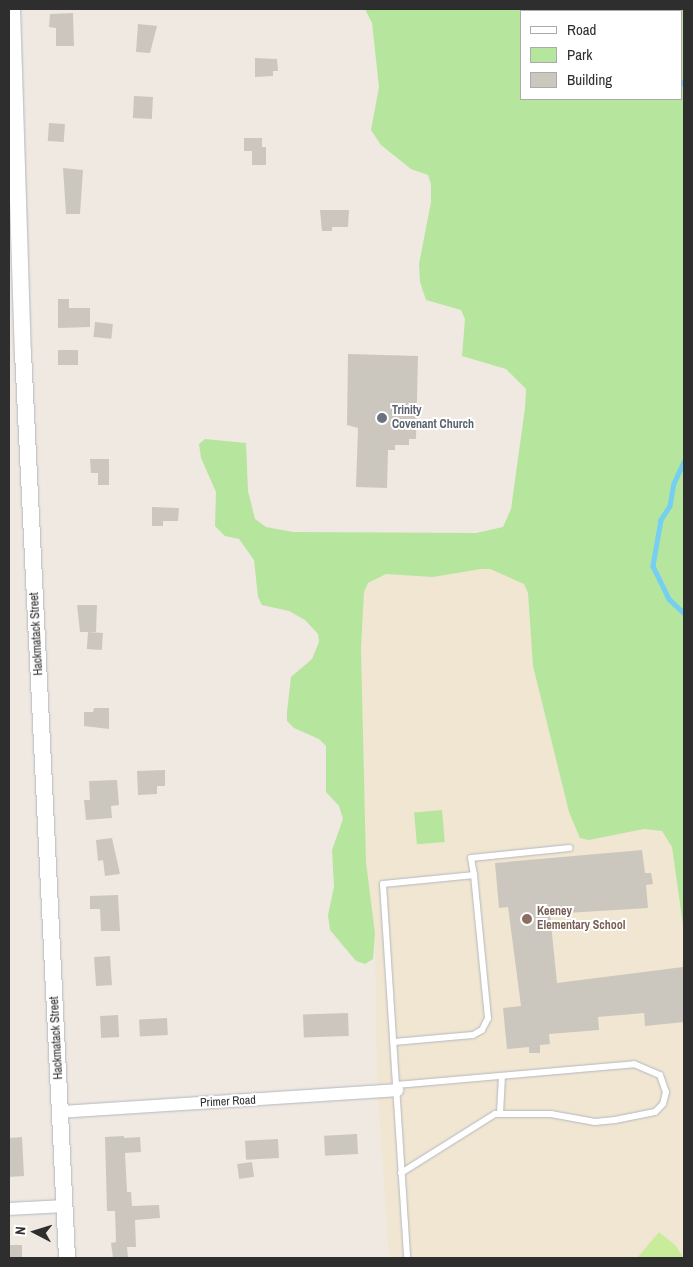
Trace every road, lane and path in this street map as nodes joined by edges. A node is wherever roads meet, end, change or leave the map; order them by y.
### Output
1 (12, 9) edge
2 (11, 45) edge
3 (569, 848) dead end
4 (474, 875) junction
5 (394, 1042) junction
6 (502, 1077) junction
7 (397, 1087) junction
8 (60, 1112) junction
9 (500, 1114) junction
10 (401, 1173) junction
11 (64, 1206) junction
12 (9, 1209) edge
13 (67, 1258) edge
14 (407, 1258) edge

1 - 2 street, Hackmatack Street
2 - 8 street, Hackmatack Street
3 - 4 lane
4 - 5 lane
4 - 5 lane
5 - 7 lane
6 - 7 lane
6 - 9 lane
6 - 9 lane
7 - 8 street, Primer Road
7 - 10 lane
8 - 11 street, Hackmatack Street
9 - 10 lane
10 - 14 lane
11 - 12 street
11 - 13 street, Hackmatack Street

